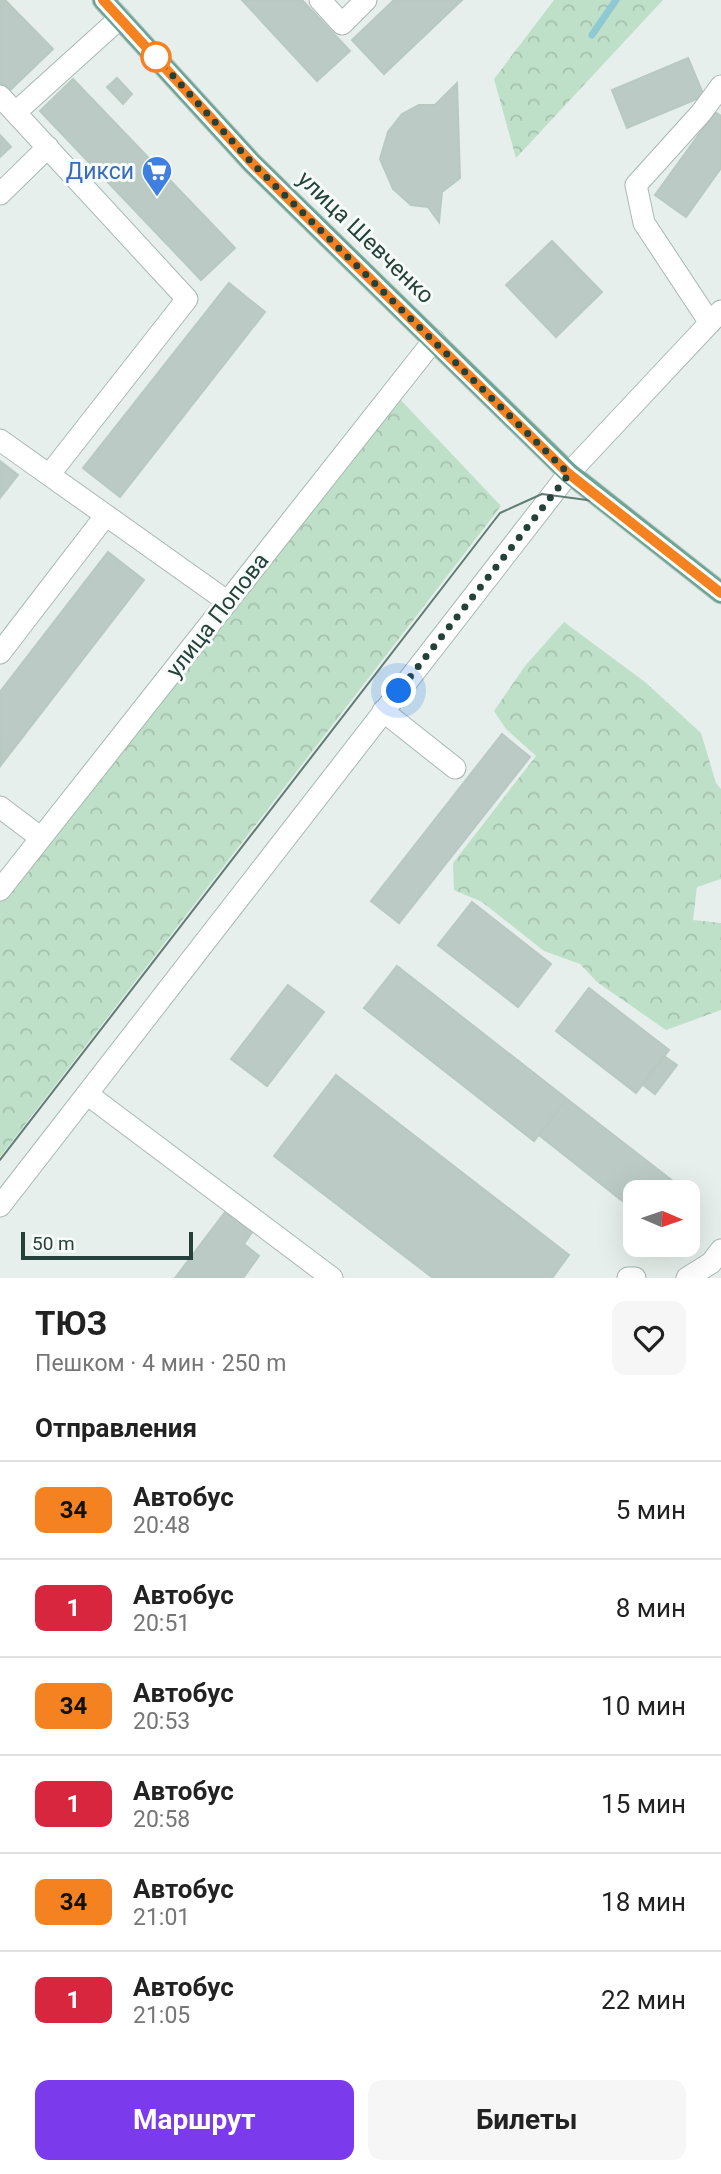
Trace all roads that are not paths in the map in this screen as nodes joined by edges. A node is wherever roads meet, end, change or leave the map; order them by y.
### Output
1 (103, 0) edge
2 (320, 0) edge
3 (366, 0) edge
4 (120, 18) junction
5 (721, 86) edge
6 (0, 96) edge
7 (16, 112) junction
8 (48, 147) junction
9 (0, 194) edge
10 (715, 317) edge
11 (434, 340) junction
12 (0, 440) edge
13 (569, 474) junction
14 (49, 475) junction
15 (106, 515) junction
16 (721, 593) edge
17 (228, 602) junction
18 (0, 653) edge
19 (383, 711) junction
20 (454, 768) dead end
21 (0, 807) edge
22 (41, 838) junction
23 (0, 890) edge
24 (87, 1094) junction
25 (0, 1206) edge
26 (721, 1250) edge
27 (332, 1278) edge
28 (628, 1278) edge
29 (635, 1278) edge
30 (687, 1278) edge

1 - 4 main road, улица Шевченко
2 - 3 street
4 - 7 street
4 - 11 main road, улица Шевченко
5 - 10 street
6 - 7 street
7 - 8 street
8 - 9 street
8 - 14 street
10 - 13 street
11 - 13 main road, улица Шевченко
11 - 17 street, улица Попова
12 - 14 street
13 - 16 main road, улица Шевченко
13 - 19 street
14 - 15 street
15 - 17 street
15 - 18 street
17 - 22 street, улица Попова
19 - 20 street
19 - 24 street
21 - 22 street
22 - 23 street, улица Попова
24 - 25 street
24 - 27 street
26 - 30 street
28 - 29 street

